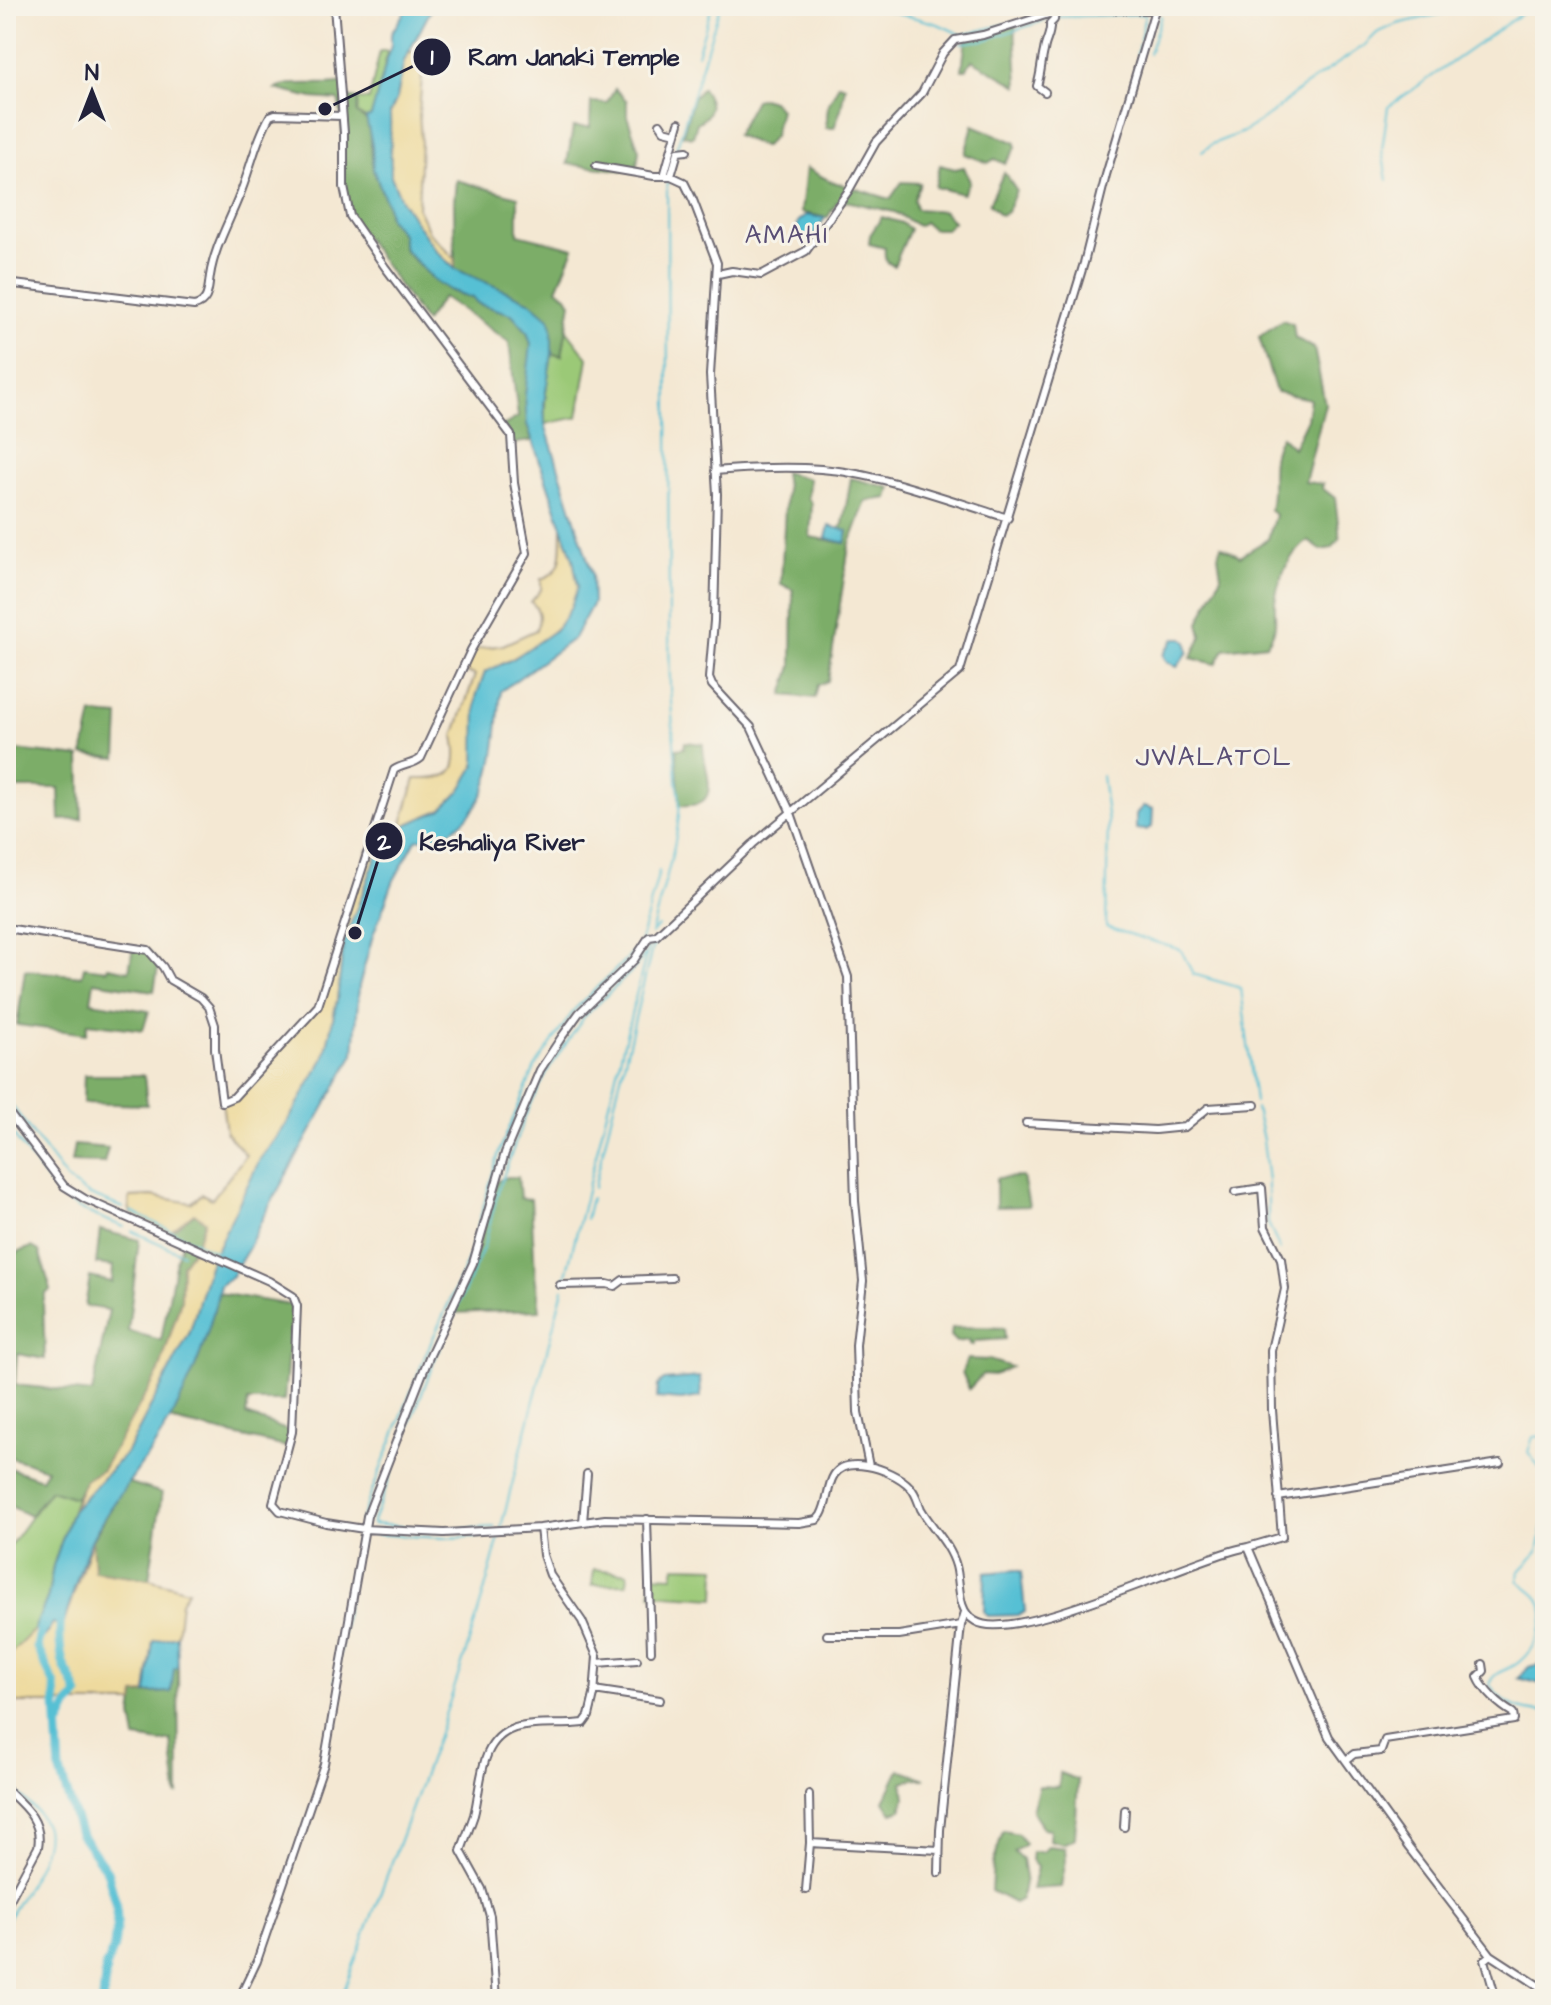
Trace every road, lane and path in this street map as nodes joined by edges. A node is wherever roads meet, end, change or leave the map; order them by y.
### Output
1 (334, 6) edge
2 (1156, 8) edge
3 (1055, 12) junction
4 (1045, 92) dead end
5 (342, 116) junction
6 (679, 123) dead end
7 (660, 124) dead end
8 (676, 133) junction
9 (687, 151) dead end
10 (596, 166) dead end
11 (667, 176) junction
12 (718, 274) junction
13 (6, 283) edge
14 (715, 471) junction
15 (1008, 518) junction
16 (791, 813) junction
17 (6, 928) edge
18 (1255, 1105) dead end
19 (6, 1109) edge
20 (1026, 1123) dead end
21 (1235, 1192) dead end
22 (672, 1278) dead end
23 (564, 1286) dead end
24 (1500, 1463) dead end
25 (869, 1466) junction
26 (587, 1474) dead end
27 (1278, 1497) junction
28 (647, 1519) junction
29 (583, 1522) junction
30 (540, 1528) junction
31 (364, 1529) junction
32 (1248, 1547) junction
33 (965, 1612) junction
34 (979, 1624) junction
35 (960, 1629) junction
36 (827, 1635) dead end
37 (651, 1651) dead end
38 (637, 1660) dead end
39 (597, 1663) junction
40 (1483, 1664) dead end
41 (594, 1690) junction
42 (660, 1700) dead end
43 (1346, 1760) junction
44 (6, 1789) edge
45 (809, 1794) dead end
46 (1125, 1810) dead end
47 (1124, 1827) dead end
48 (810, 1843) junction
49 (939, 1850) junction
50 (939, 1873) dead end
51 (806, 1890) dead end
52 (6, 1907) edge
53 (1491, 1955) junction
54 (1545, 1990) edge
55 (239, 1999) edge
56 (496, 1999) edge
57 (1496, 1999) edge

1 - 5 street
2 - 3 street
2 - 15 street
3 - 4 street
3 - 12 street
5 - 13 street
5 - 17 street
6 - 8 street
7 - 8 street
8 - 11 street
9 - 11 street
10 - 11 street
11 - 12 street
12 - 14 street
14 - 15 street
14 - 16 street
15 - 16 street
16 - 25 street
16 - 31 street
18 - 20 street
19 - 31 street
21 - 27 street
22 - 23 street
24 - 27 street
25 - 28 street
25 - 33 street
26 - 29 street
27 - 32 street
28 - 29 street
28 - 37 street
29 - 30 street
30 - 31 street
30 - 39 street
31 - 55 street
32 - 34 street
32 - 43 street
33 - 34 street
33 - 35 street
34 - 35 street
35 - 36 street
35 - 49 street
38 - 39 street
39 - 41 street
40 - 43 street
41 - 42 street
41 - 56 street
43 - 53 street
44 - 52 street
45 - 48 street
46 - 47 street
48 - 49 street
48 - 51 street
49 - 50 street
53 - 54 street
53 - 57 street

